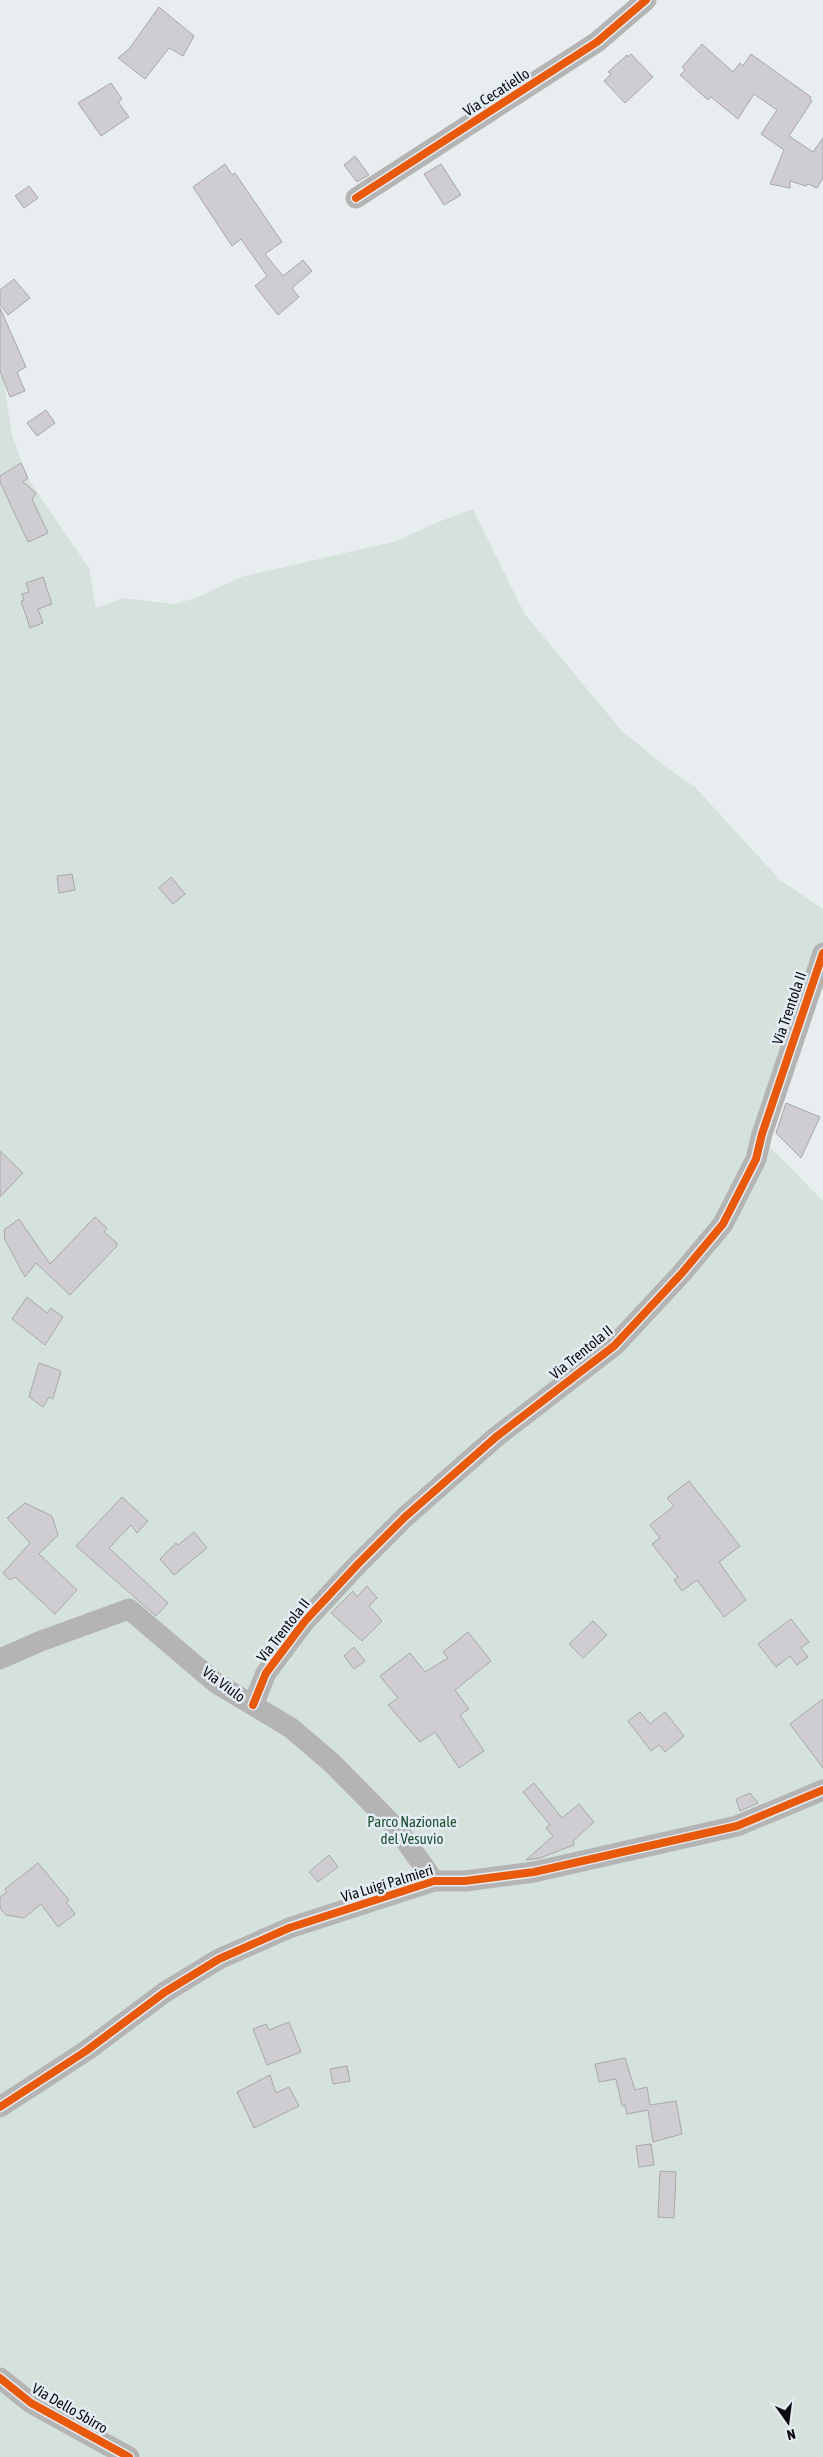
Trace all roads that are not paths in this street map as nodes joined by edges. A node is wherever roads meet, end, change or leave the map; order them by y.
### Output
1 (646, 0) edge
2 (356, 198) dead end
3 (823, 953) edge
4 (0, 1660) edge
5 (253, 1705) junction
6 (823, 1790) edge
7 (434, 1881) junction
8 (0, 2107) edge
9 (0, 2378) edge
10 (129, 2457) edge

1 - 2 street, Via Cecatiello
3 - 5 street, Via Trentola II
4 - 5 street, Via Viulo
5 - 7 street, Via Viulo
6 - 7 street, Via Luigi Palmieri
7 - 8 street, Via Luigi Palmieri
9 - 10 street, Via Dello Sbirro

